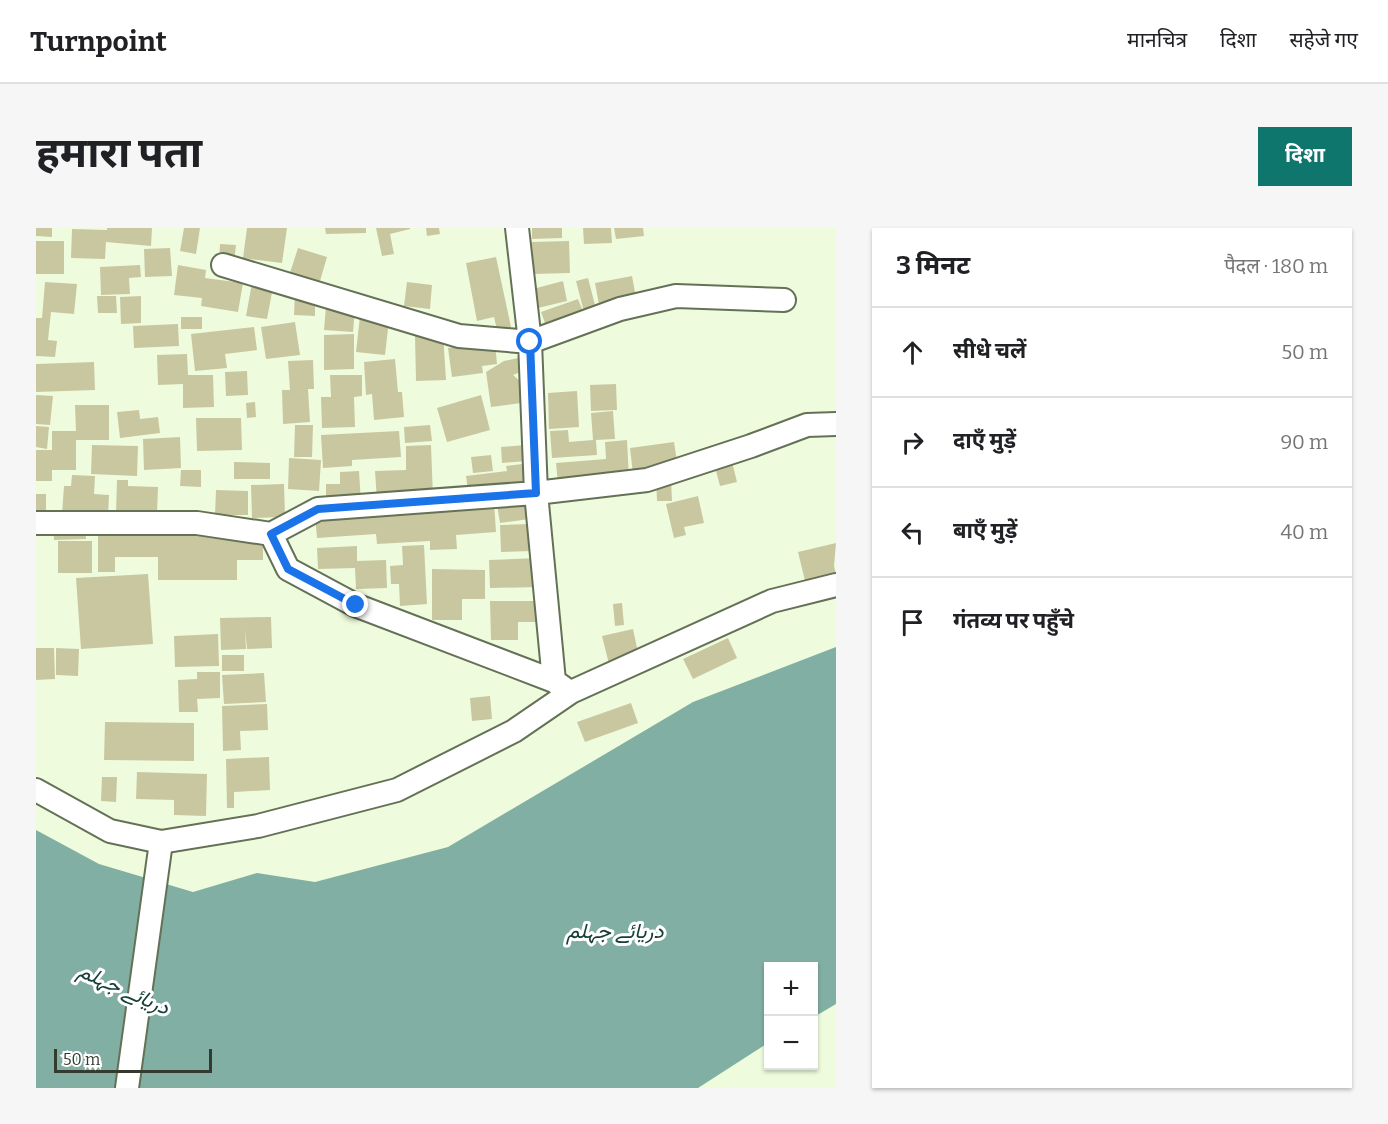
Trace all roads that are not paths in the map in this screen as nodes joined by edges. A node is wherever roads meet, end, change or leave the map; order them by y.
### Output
1 (517, 228) edge
2 (223, 265) dead end
3 (784, 300) dead end
4 (530, 342) junction
5 (836, 424) edge
6 (536, 493) junction
7 (36, 523) edge
8 (271, 534) junction
9 (836, 585) edge
10 (562, 686) junction
11 (36, 790) edge
12 (161, 842) junction
13 (127, 1088) edge

1 - 4 street
2 - 4 street
3 - 4 street
4 - 6 street
5 - 6 street
6 - 8 street
6 - 10 street
7 - 8 street
8 - 10 street
9 - 10 street
10 - 12 street
11 - 12 street
12 - 13 street

